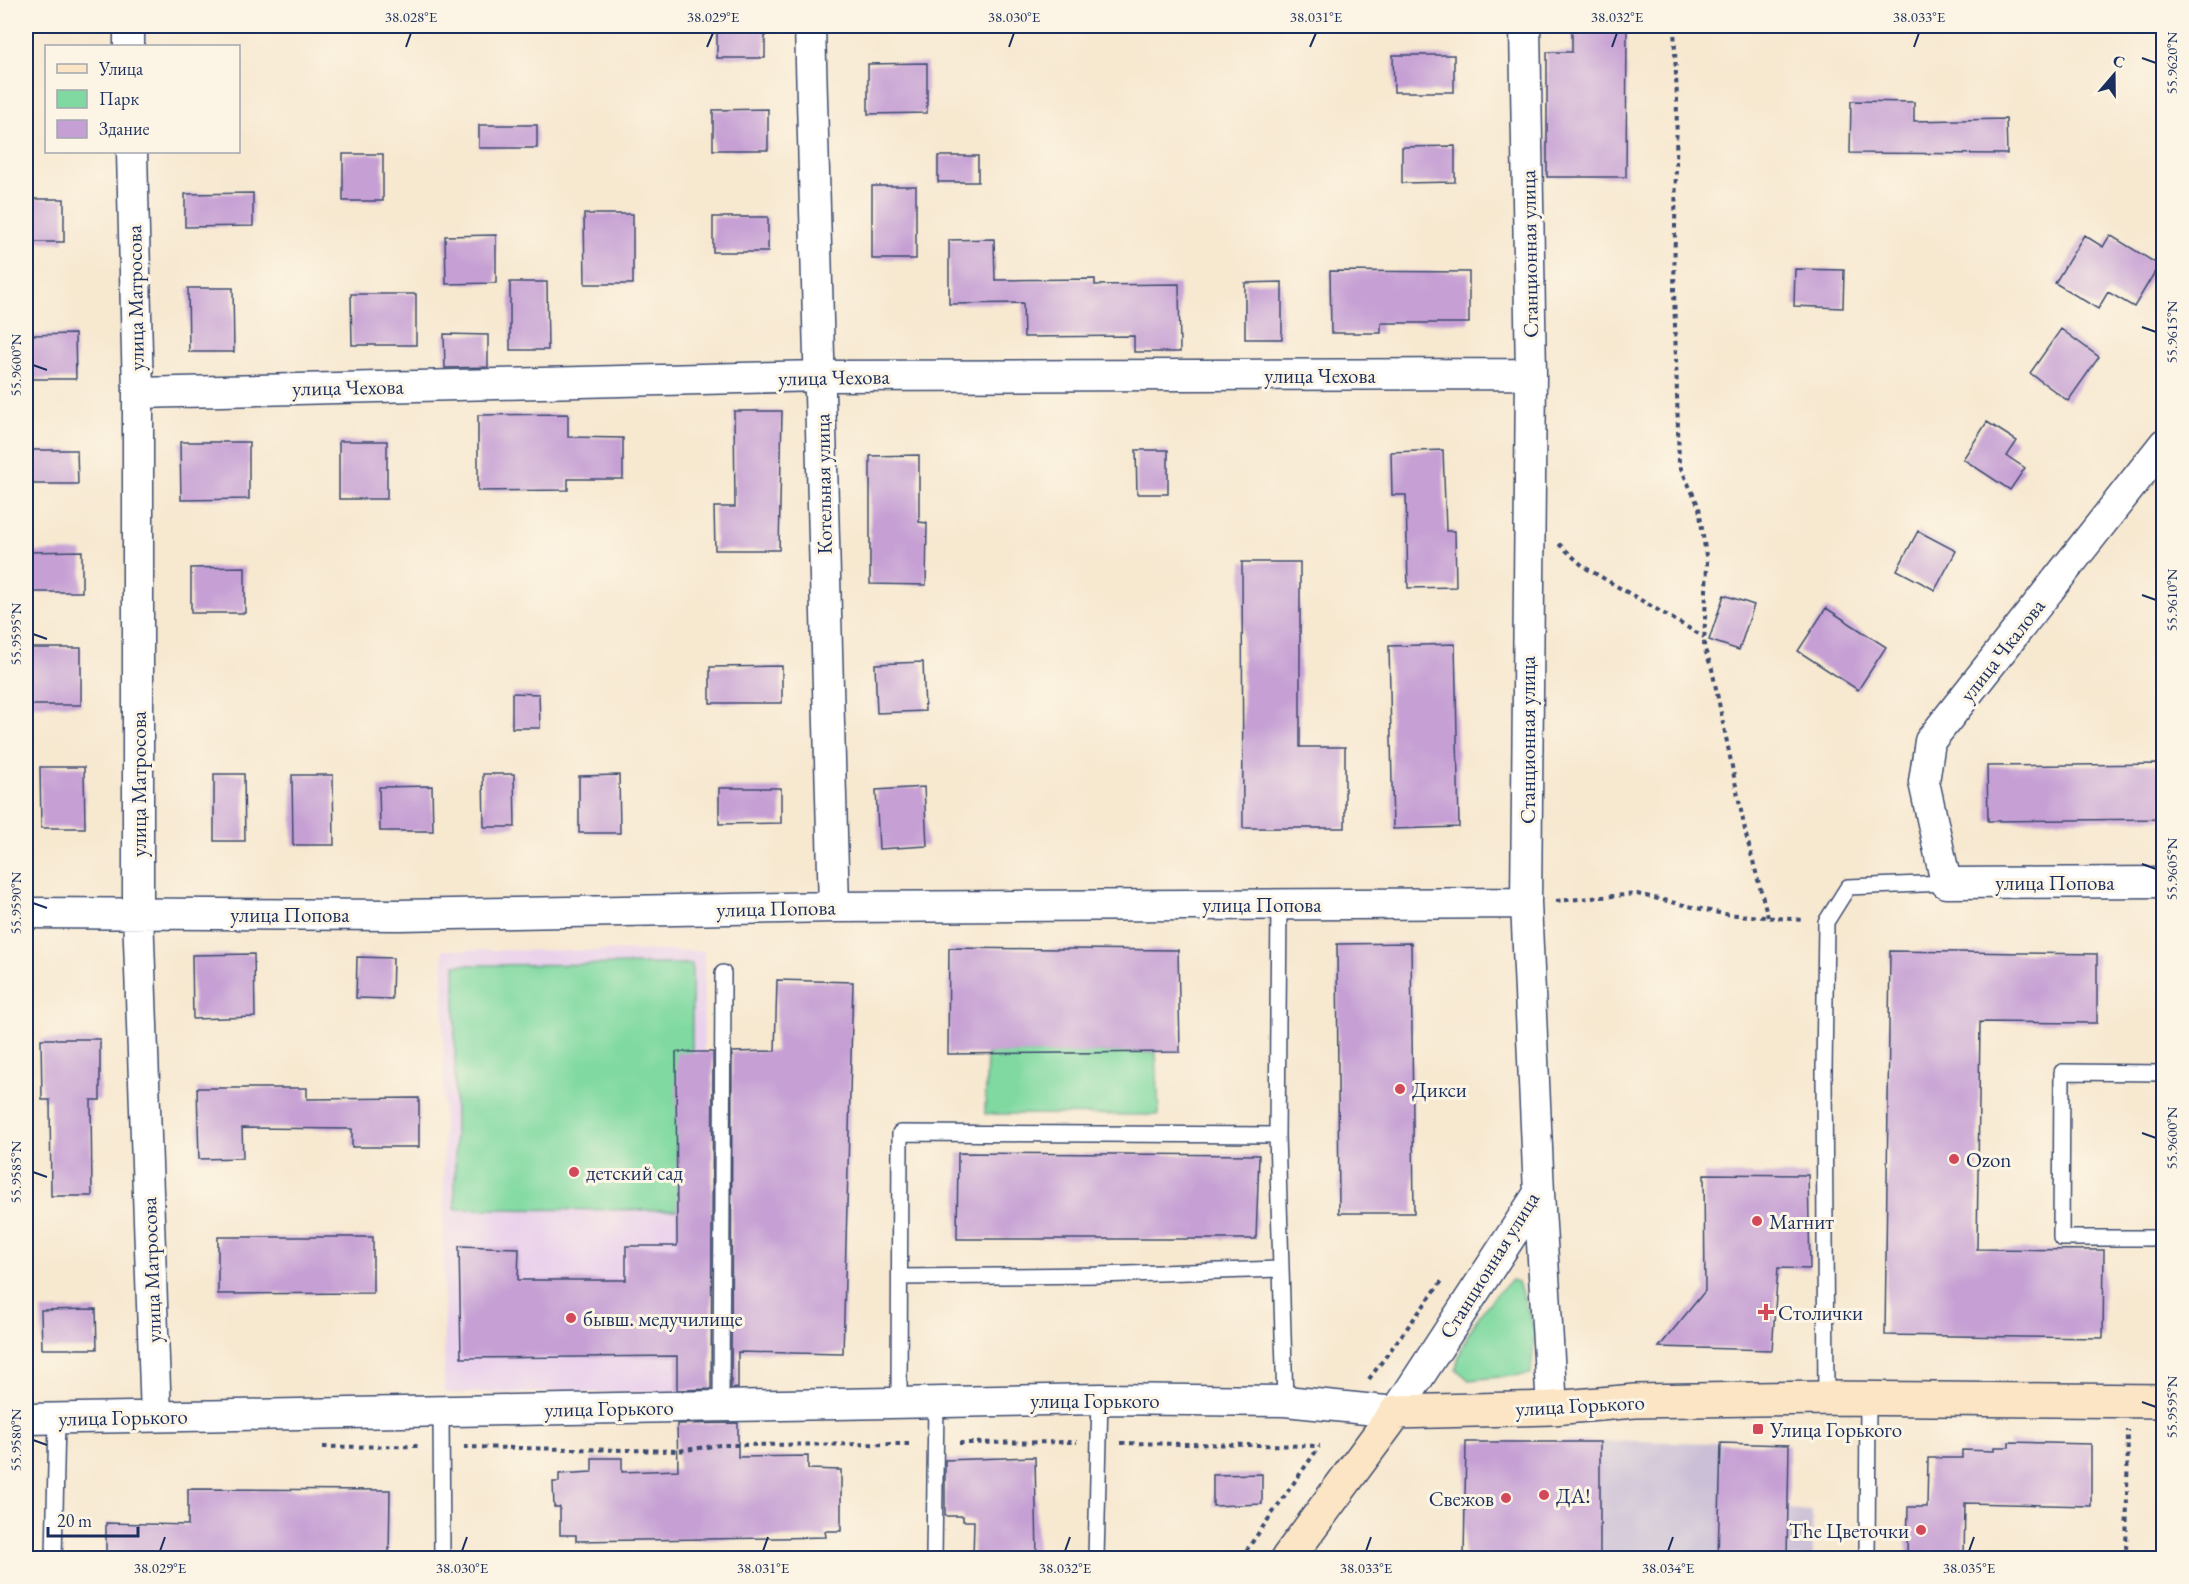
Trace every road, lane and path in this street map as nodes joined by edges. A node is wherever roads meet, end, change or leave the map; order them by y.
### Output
1 (129, 26) edge
2 (810, 26) edge
3 (1525, 26) edge
4 (1674, 26) edge
5 (129, 45) edge
6 (132, 153) edge
7 (1531, 374) junction
8 (820, 376) junction
9 (138, 393) junction
10 (2163, 444) edge
11 (1529, 516) junction
12 (1704, 637) junction
13 (2163, 882) edge
14 (1946, 883) junction
15 (1526, 903) junction
16 (1279, 904) junction
17 (834, 907) junction
18 (26, 913) edge
19 (138, 913) junction
20 (1768, 917) junction
21 (1826, 922) junction
22 (723, 973) dead end
23 (2163, 1073) edge
24 (1277, 1135) junction
25 (1539, 1193) junction
26 (2163, 1238) edge
27 (1279, 1269) junction
28 (900, 1276) junction
29 (1446, 1276) dead end
30 (1367, 1381) dead end
31 (1826, 1398) junction
32 (1100, 1399) junction
33 (1868, 1399) junction
34 (1285, 1401) junction
35 (2163, 1401) edge
36 (936, 1402) junction
37 (899, 1403) junction
38 (721, 1406) junction
39 (1552, 1408) junction
40 (441, 1412) junction
41 (1396, 1412) junction
42 (156, 1416) junction
43 (26, 1419) edge
44 (57, 1419) junction
45 (2128, 1426) dead end
46 (1099, 1442) junction
47 (936, 1444) junction
48 (441, 1446) junction
49 (313, 1447) dead end
50 (54, 1558) edge
51 (442, 1558) edge
52 (934, 1558) edge
53 (1096, 1558) edge
54 (1241, 1558) edge
55 (1288, 1558) edge
56 (1867, 1558) edge
57 (2126, 1558) edge

1 - 5 street
2 - 8 street, Котельная улица
3 - 7 street, Станционная улица
4 - 12 path
6 - 9 street, улица Матросова
7 - 8 street, улица Чехова
7 - 11 street, Станционная улица
8 - 9 street, улица Чехова
8 - 17 street, Котельная улица
9 - 19 street, улица Матросова
10 - 14 street, улица Чкалова
11 - 12 path
11 - 15 street, Станционная улица
12 - 20 path
13 - 14 street, улица Попова
14 - 21 lane
15 - 16 street, улица Попова
15 - 20 path
15 - 25 street, Станционная улица
16 - 17 street, улица Попова
16 - 24 lane
17 - 19 street, улица Попова
18 - 19 street, улица Попова
19 - 42 street, улица Матросова
20 - 21 path
21 - 31 lane
22 - 38 lane
23 - 26 lane
24 - 27 lane
24 - 28 lane
25 - 39 street
25 - 41 street, Станционная улица
27 - 28 lane
27 - 34 lane
28 - 37 lane
29 - 30 path
31 - 33 street, улица Горького
31 - 39 street, улица Горького
32 - 34 street, улица Горького
32 - 36 street, улица Горького
32 - 46 lane
33 - 35 street, улица Горького
33 - 56 lane
34 - 41 street, улица Горького
36 - 37 street, улица Горького
36 - 47 lane
37 - 38 street, улица Горького
38 - 40 street, улица Горького
39 - 41 street, улица Горького
40 - 42 street, улица Горького
40 - 48 lane
41 - 55 street
42 - 44 street, улица Горького
43 - 44 street, улица Горького
44 - 50 lane
45 - 57 path
46 - 47 path
46 - 53 lane
46 - 54 path
47 - 48 path
47 - 52 lane
48 - 49 path
48 - 51 lane

